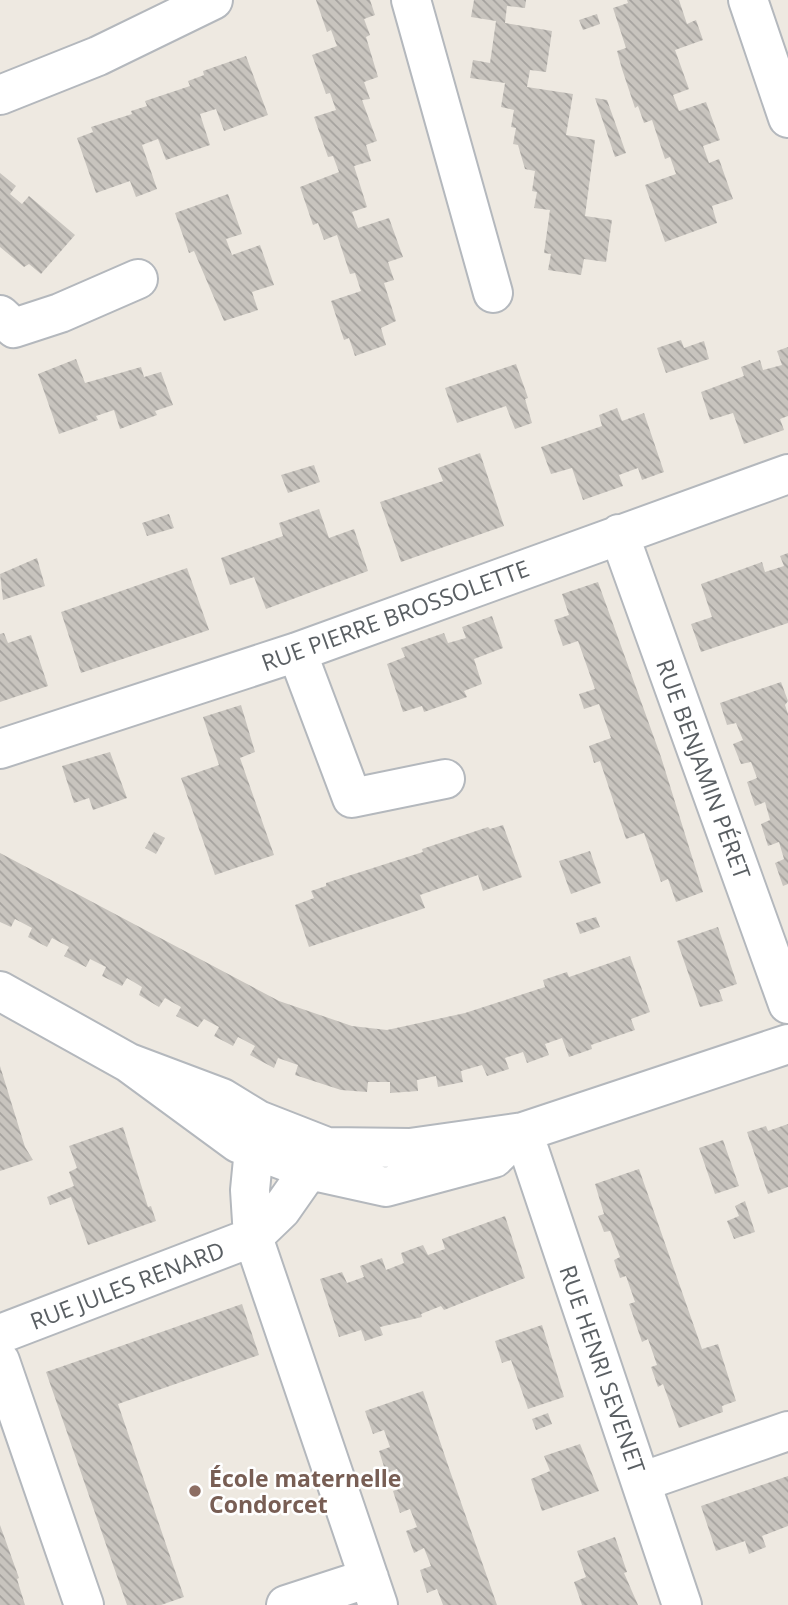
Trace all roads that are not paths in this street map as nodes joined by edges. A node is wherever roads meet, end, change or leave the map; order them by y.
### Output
1 (213, 0) edge
2 (411, 0) edge
3 (748, 0) edge
4 (0, 95) edge
5 (788, 118) edge
6 (138, 279) dead end
7 (493, 293) dead end
8 (0, 316) edge
9 (788, 474) edge
10 (619, 534) junction
11 (297, 652) junction
12 (0, 749) edge
13 (445, 779) dead end
14 (0, 991) edge
15 (788, 1004) edge
16 (788, 1044) edge
17 (130, 1063) junction
18 (523, 1132) junction
19 (296, 1135) junction
20 (254, 1149) junction
21 (309, 1170) junction
22 (253, 1237) junction
23 (0, 1334) edge
24 (0, 1361) edge
25 (788, 1431) edge
26 (641, 1482) junction
27 (373, 1591) edge
28 (85, 1605) edge
29 (286, 1605) edge
30 (682, 1605) edge

1 - 4 street
2 - 7 street
3 - 5 street
6 - 8 street
9 - 10 street, RUE PIERRE BROSSOLETTE
10 - 11 street, RUE PIERRE BROSSOLETTE
10 - 15 street, RUE BENJAMIN PÉRET
11 - 12 street, RUE PIERRE BROSSOLETTE
11 - 13 street
14 - 17 street
16 - 18 street
17 - 19 street
17 - 20 street
18 - 19 street
18 - 21 street
18 - 26 street, RUE HENRI SEVENET
19 - 20 street
19 - 21 street
20 - 21 street
20 - 22 street
21 - 22 street
22 - 23 street, RUE JULES RENARD
22 - 27 street
24 - 28 street
25 - 26 street
26 - 30 street, RUE HENRI SEVENET
27 - 29 street

